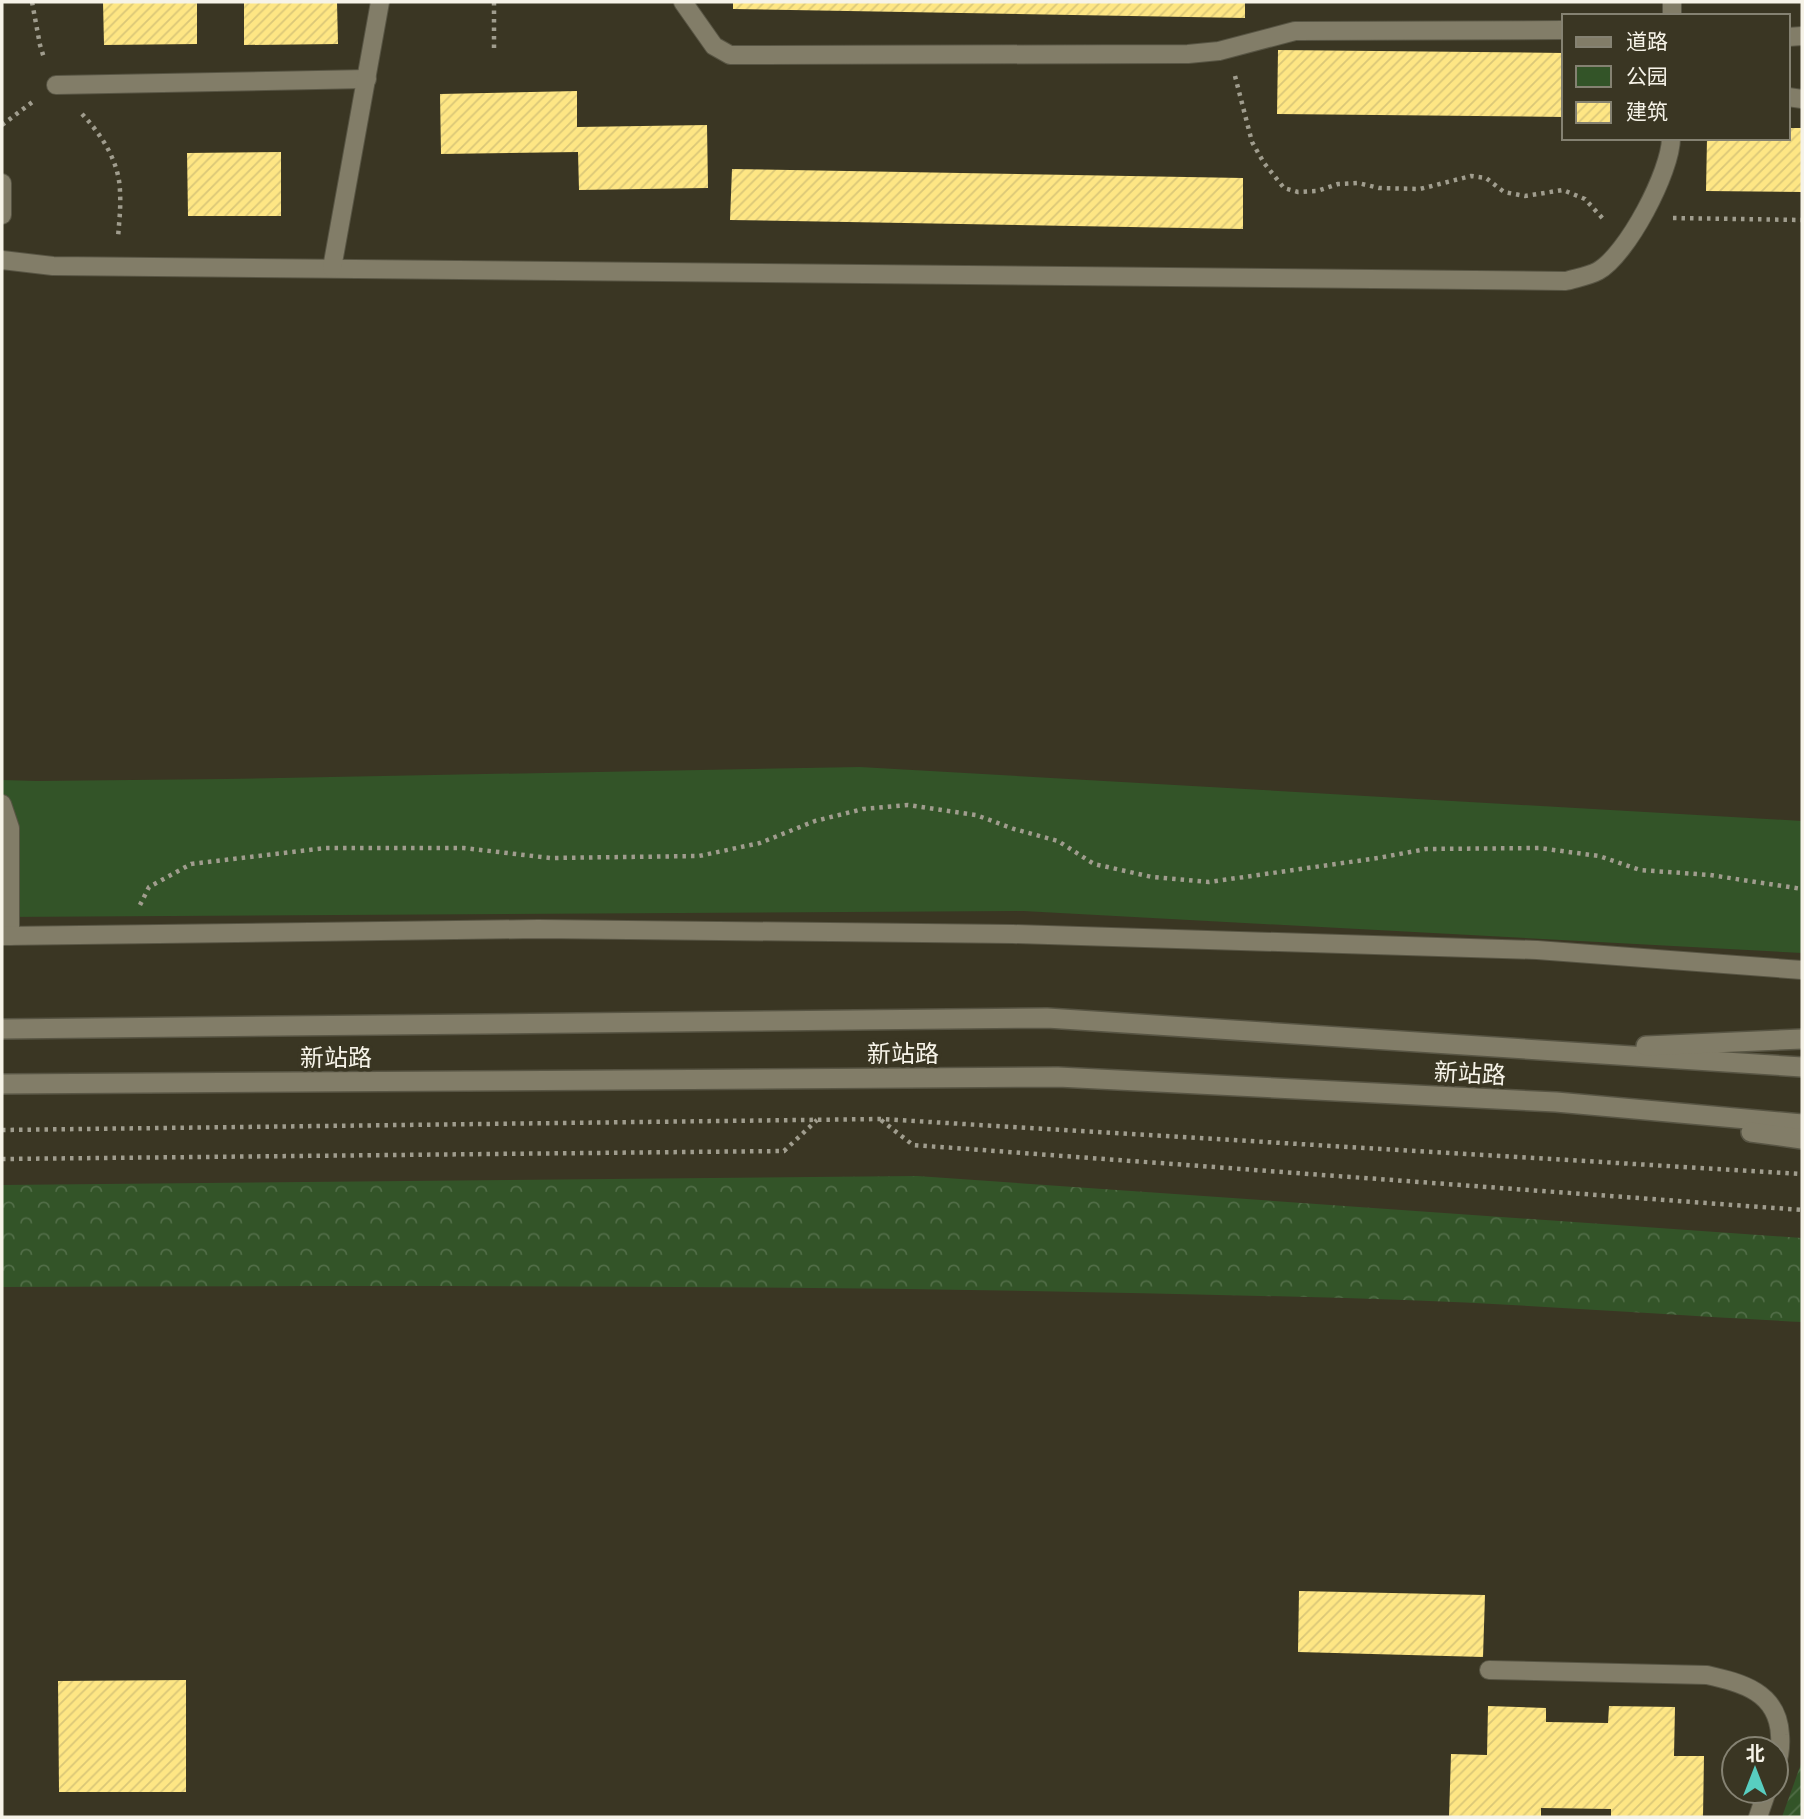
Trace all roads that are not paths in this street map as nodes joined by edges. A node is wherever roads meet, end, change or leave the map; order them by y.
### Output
1 (380, 2) edge
2 (683, 2) edge
3 (1562, 30) edge
4 (367, 79) junction
5 (56, 85) road end
6 (1671, 140) edge
7 (2, 183) edge
8 (2, 215) edge
9 (2, 260) edge
10 (332, 268) junction
11 (2, 804) edge
12 (6, 936) edge
13 (1802, 970) edge
14 (2, 1029) edge
15 (1802, 1039) edge
16 (1549, 1050) junction
17 (1802, 1067) edge
18 (2, 1084) edge
19 (1556, 1102) junction
20 (1802, 1124) edge
21 (1802, 1139) edge
22 (1489, 1670) dead end
23 (1780, 1735) edge

1 - 4 lane
2 - 3 lane
4 - 5 lane
4 - 10 lane
6 - 10 lane
7 - 8 lane
9 - 10 lane
11 - 12 lane
12 - 13 lane
14 - 16 street, 新站路
15 - 16 street
16 - 17 street, 新站路
18 - 19 street, 新站路
19 - 20 street, 新站路
19 - 21 street
22 - 23 lane

